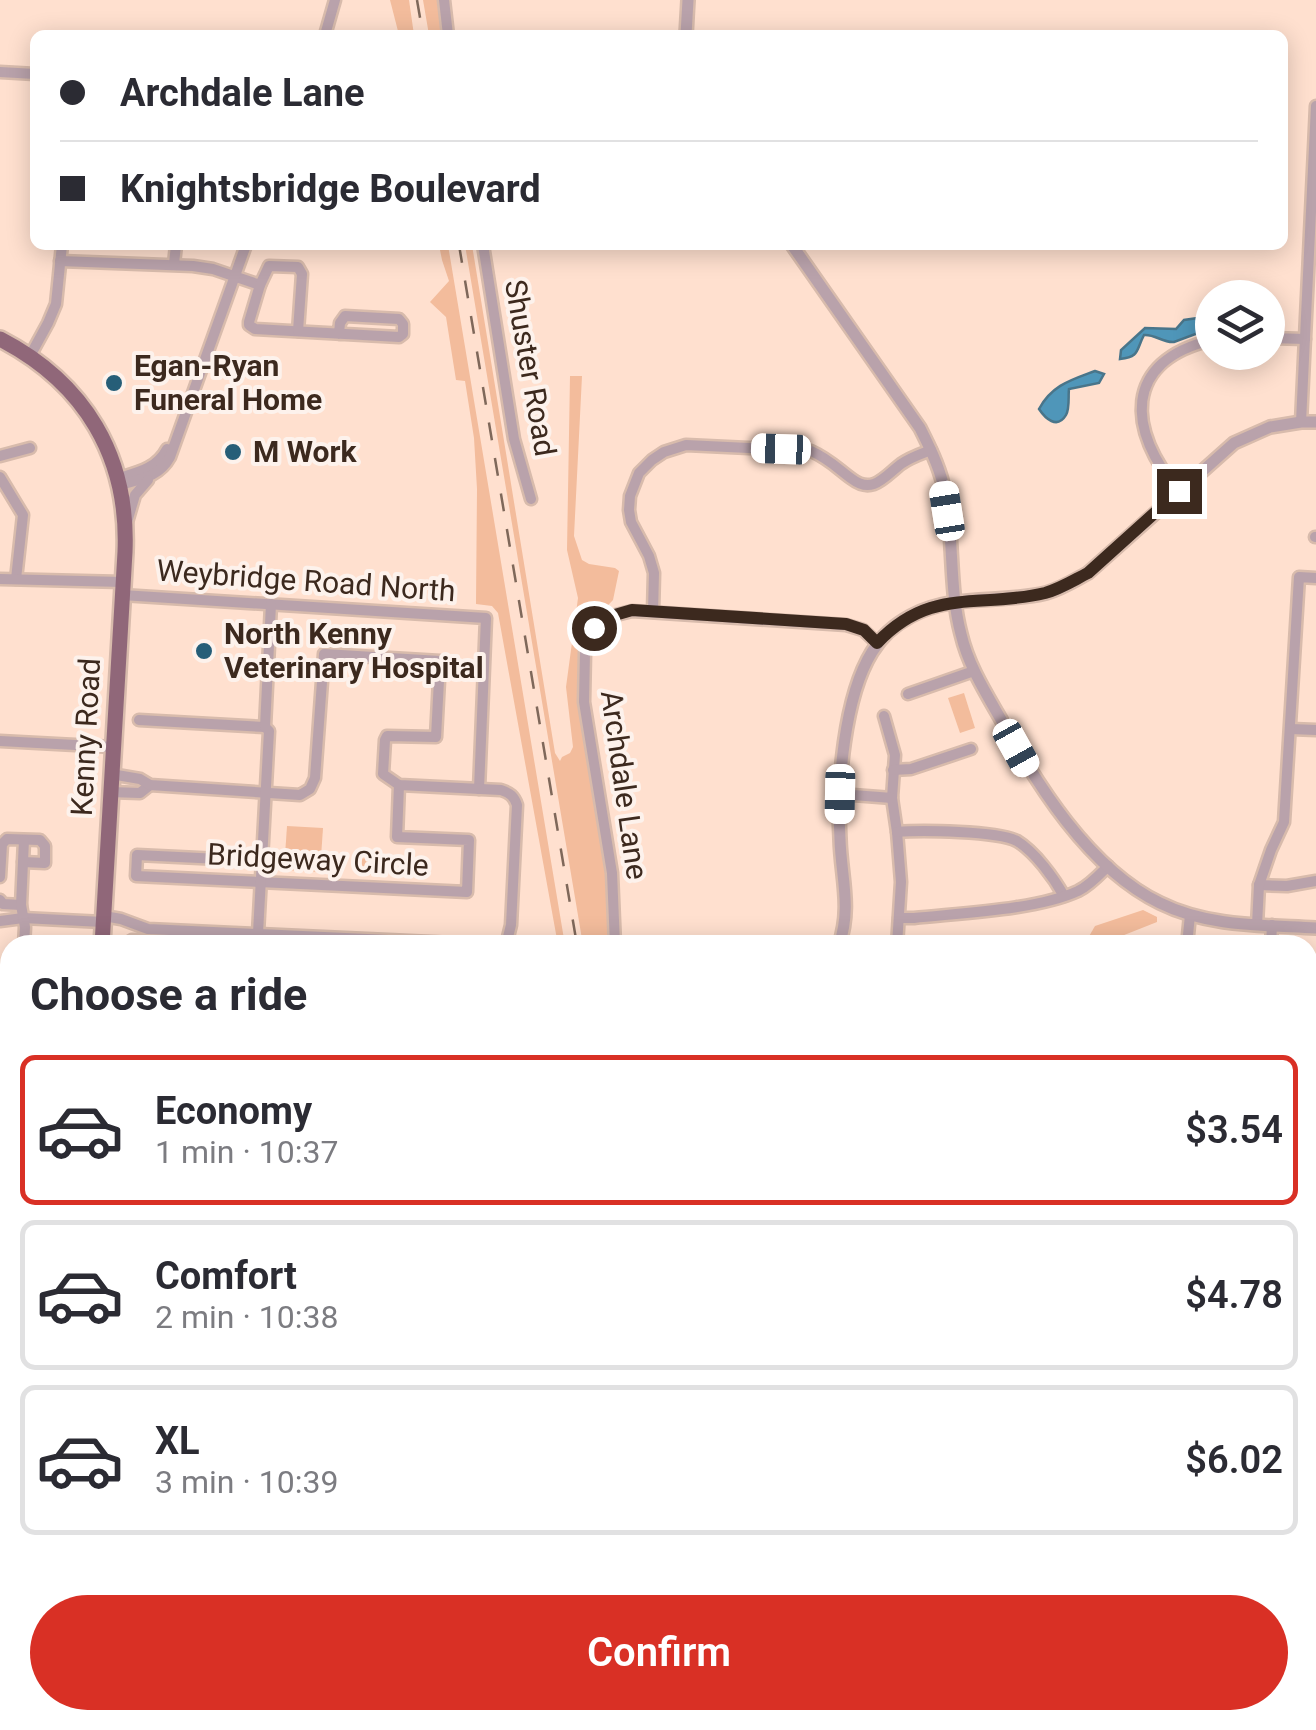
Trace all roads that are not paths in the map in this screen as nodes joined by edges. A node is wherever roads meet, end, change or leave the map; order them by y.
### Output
1 (335, 0) edge
2 (444, 0) edge
3 (688, 0) edge
4 (326, 30) edge
5 (447, 30) edge
6 (686, 30) edge
7 (0, 72) edge
8 (30, 74) edge
9 (1316, 106) edge
10 (61, 250) edge
11 (175, 250) edge
12 (244, 250) edge
13 (484, 250) edge
14 (795, 250) edge
15 (60, 261) junction
16 (174, 264) junction
17 (234, 277) junction
18 (260, 286) junction
19 (298, 332) junction
20 (339, 334) junction
21 (1285, 338) edge
22 (1305, 338) junction
23 (0, 339) edge
24 (1195, 345) edge
25 (30, 356) junction
26 (1301, 422) junction
27 (1316, 422) edge
28 (176, 435) junction
29 (30, 448) dead end
30 (932, 450) junction
31 (0, 456) edge
32 (152, 476) junction
33 (0, 477) edge
34 (120, 482) junction
35 (1179, 491) junction
36 (531, 499) dead end
37 (126, 533) junction
38 (1316, 578) edge
39 (0, 579) edge
40 (16, 579) junction
41 (123, 589) junction
42 (956, 602) junction
43 (271, 604) junction
44 (653, 612) junction
45 (877, 643) junction
46 (974, 671) junction
47 (908, 694) dead end
48 (884, 716) dead end
49 (139, 720) dead end
50 (265, 727) junction
51 (1291, 729) junction
52 (1316, 730) edge
53 (0, 741) edge
54 (113, 747) junction
55 (972, 749) dead end
56 (893, 770) junction
57 (111, 774) junction
58 (150, 785) junction
59 (399, 786) junction
60 (479, 789) junction
61 (110, 792) junction
62 (265, 793) junction
63 (840, 794) junction
64 (892, 798) junction
65 (897, 832) junction
66 (24, 840) junction
67 (262, 861) junction
68 (23, 862) junction
69 (1108, 866) junction
70 (0, 877) edge
71 (1316, 881) edge
72 (261, 882) junction
73 (1259, 885) junction
74 (1064, 896) junction
75 (0, 900) edge
76 (20, 905) junction
77 (1190, 915) junction
78 (23, 918) junction
79 (899, 918) junction
80 (103, 919) junction
81 (0, 921) edge
82 (1257, 924) junction
83 (1272, 926) junction
84 (1316, 928) edge
85 (258, 933) junction
86 (25, 935) edge
87 (102, 935) edge
88 (298, 935) edge
89 (509, 935) edge
90 (615, 935) edge
91 (841, 935) edge
92 (898, 935) edge
93 (1189, 935) edge
94 (1272, 935) edge

1 - 4 street
2 - 5 street
3 - 6 street
7 - 8 street
9 - 22 street
10 - 15 street
11 - 16 street
12 - 17 street, Kenny Road
13 - 36 street, Shuster Road
14 - 30 street
15 - 16 street
15 - 25 street
16 - 17 street
17 - 18 street
17 - 28 street, Kenny Road
18 - 19 street
18 - 19 street
19 - 20 street
20 - 20 street
21 - 22 street
22 - 26 street
23 - 25 main road
24 - 35 street
25 - 34 main road
26 - 27 street
26 - 35 street
28 - 32 street, Kenny Road
28 - 34 street, Kenny Road
29 - 31 street
30 - 42 street
30 - 44 street
32 - 34 street
32 - 37 street, Kenny Road
33 - 40 street
34 - 37 main road, Kenny Road
35 - 42 street
37 - 41 main road, Kenny Road
38 - 51 street
39 - 40 street, Weybridge Road North
40 - 41 street, Weybridge Road North
41 - 43 street, Weybridge Road North
41 - 54 main road, Kenny Road
42 - 45 street
42 - 46 street
43 - 50 street
43 - 60 street, Weybridge Road North
44 - 45 street, Archdale Lane
44 - 90 street, Archdale Lane
45 - 63 street
46 - 47 street
46 - 69 street
48 - 56 street
49 - 50 street
50 - 62 street
51 - 52 street
51 - 73 street
53 - 54 street
54 - 57 main road, Kenny Road
55 - 56 street
56 - 64 street
57 - 58 street
57 - 61 main road, Kenny Road
58 - 61 street
58 - 62 street
59 - 60 street
59 - 62 street
59 - 72 street, Bridgeway Circle
60 - 89 street
61 - 80 main road, Kenny Road
62 - 67 street
63 - 64 street
63 - 91 street
64 - 65 street
65 - 74 street
65 - 79 street
66 - 68 street
66 - 68 street
66 - 70 street
67 - 72 street
67 - 72 street, Bridgeway Circle
68 - 76 street
69 - 74 street
69 - 77 street
71 - 73 street
72 - 85 street
73 - 82 street
74 - 79 street
75 - 76 street
76 - 78 street
77 - 82 street
77 - 93 street
78 - 80 street
78 - 81 street
78 - 86 street
79 - 92 street
80 - 85 street
80 - 87 main road, Kenny Road
82 - 83 street
83 - 84 street
83 - 94 street
85 - 88 street

